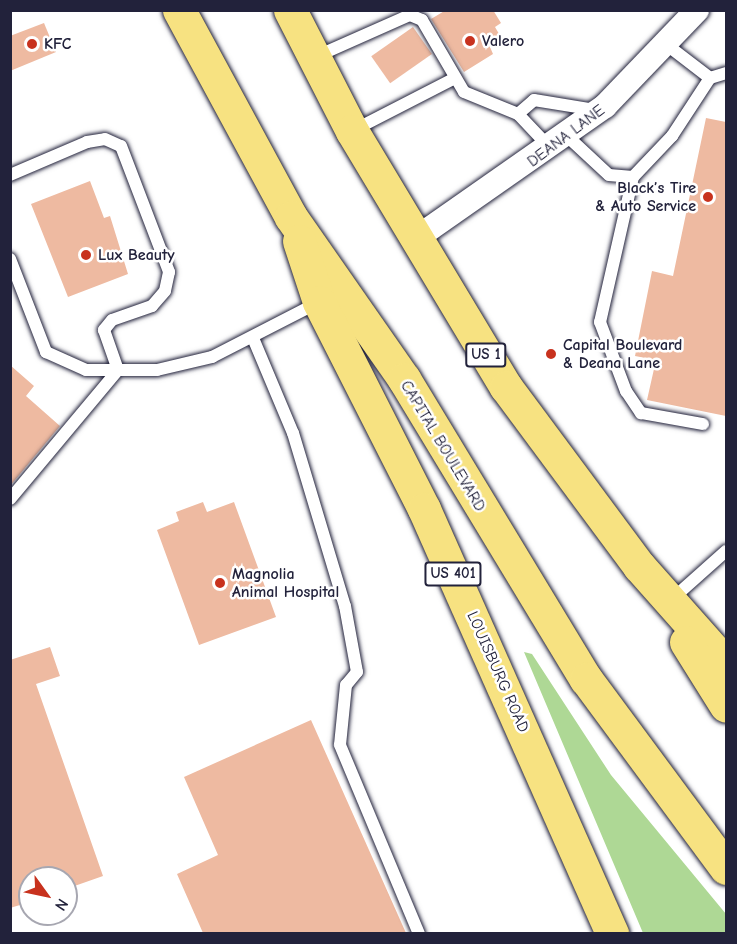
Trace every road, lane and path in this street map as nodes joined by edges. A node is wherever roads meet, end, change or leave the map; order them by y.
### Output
1 (180, 10) edge
2 (290, 10) edge
3 (697, 10) edge
4 (668, 45) junction
5 (314, 58) junction
6 (726, 73) edge
7 (455, 78) junction
8 (710, 78) junction
9 (600, 110) junction
10 (518, 114) junction
11 (352, 131) junction
12 (559, 142) junction
13 (10, 175) edge
14 (633, 177) junction
15 (415, 239) junction
16 (10, 259) edge
17 (331, 293) junction
18 (254, 338) junction
19 (118, 370) junction
20 (703, 424) dead end
21 (10, 499) edge
22 (726, 551) edge
23 (639, 566) junction
24 (671, 600) junction
25 (726, 664) edge
26 (726, 706) edge
27 (726, 868) edge
28 (419, 933) edge
29 (612, 933) edge

1 - 17 highway, CAPITAL BOULEVARD
2 - 5 highway, US 1
3 - 4 street, DEANA LANE
4 - 8 lane
4 - 9 street, DEANA LANE
5 - 7 lane
5 - 11 highway, US 1
6 - 8 lane
7 - 10 lane
7 - 11 lane
8 - 14 lane
9 - 10 lane
9 - 12 street, DEANA LANE
10 - 12 lane
11 - 15 highway, US 1
12 - 14 lane
12 - 15 street, DEANA LANE
13 - 19 lane
14 - 20 lane
15 - 23 highway, US 1
16 - 19 lane
17 - 18 lane
17 - 27 highway, CAPITAL BOULEVARD
17 - 29 highway, LOUISBURG ROAD / US 401
18 - 19 lane
18 - 28 lane
19 - 21 lane
22 - 24 lane
23 - 24 highway, US 1
23 - 26 highway
24 - 25 highway, US 1

